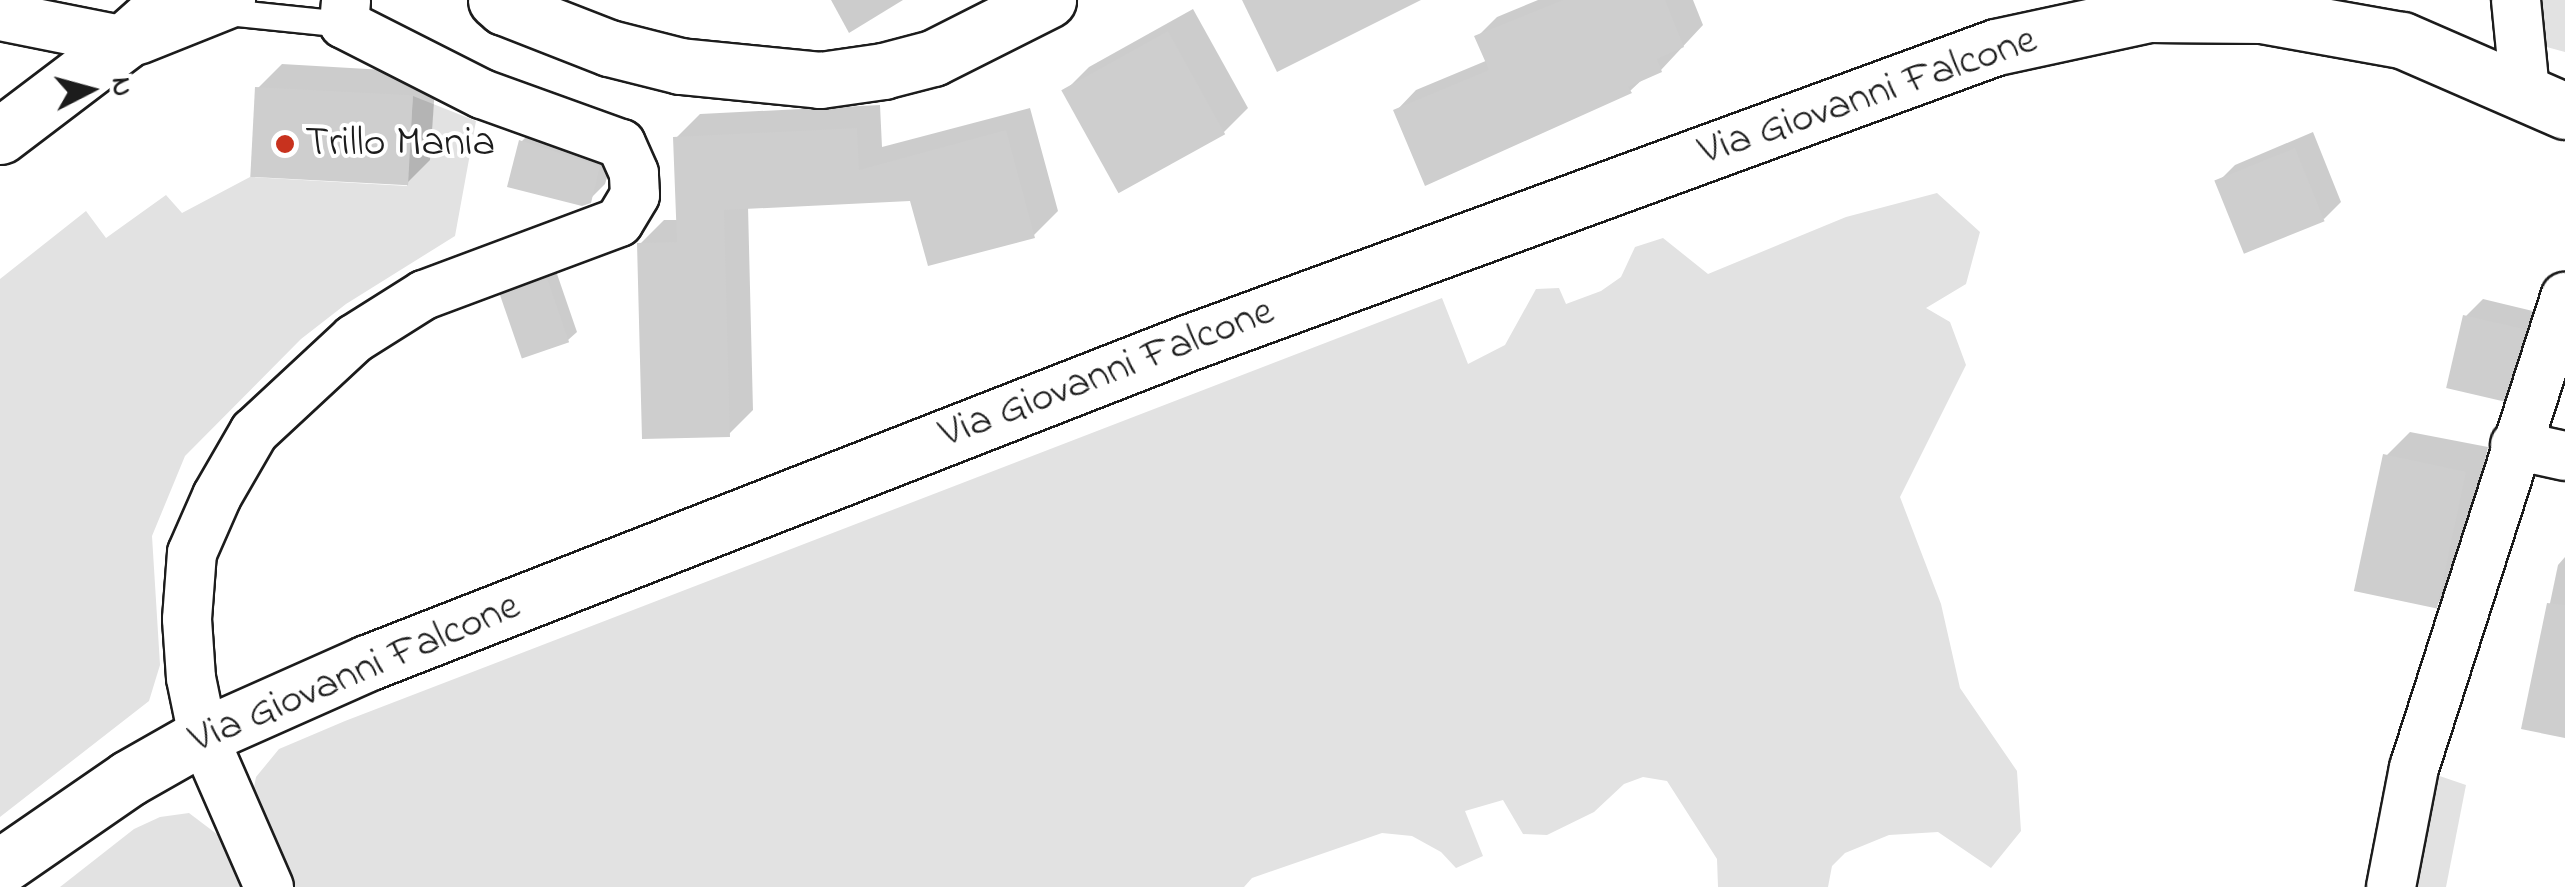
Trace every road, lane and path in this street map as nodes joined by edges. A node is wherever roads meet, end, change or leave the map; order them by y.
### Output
1 (1048, 0) edge
2 (2516, 0) edge
3 (493, 2) edge
4 (200, 3) edge
5 (345, 12) edge
6 (0, 16) edge
7 (125, 41) junction
8 (2545, 102) edge
9 (0, 136) edge
10 (2565, 297) edge
11 (2515, 446) junction
12 (2565, 456) edge
13 (203, 736) junction
14 (0, 868) edge
15 (269, 887) edge
16 (2392, 887) edge

1 - 3 main road
2 - 8 street
4 - 5 lane
4 - 7 main road
5 - 13 street
6 - 7 street
7 - 9 main road
8 - 13 main road, Via Giovanni Falcone
10 - 11 street
11 - 12 street
11 - 16 street
13 - 14 main road, Via Giovanni Falcone
13 - 15 street

